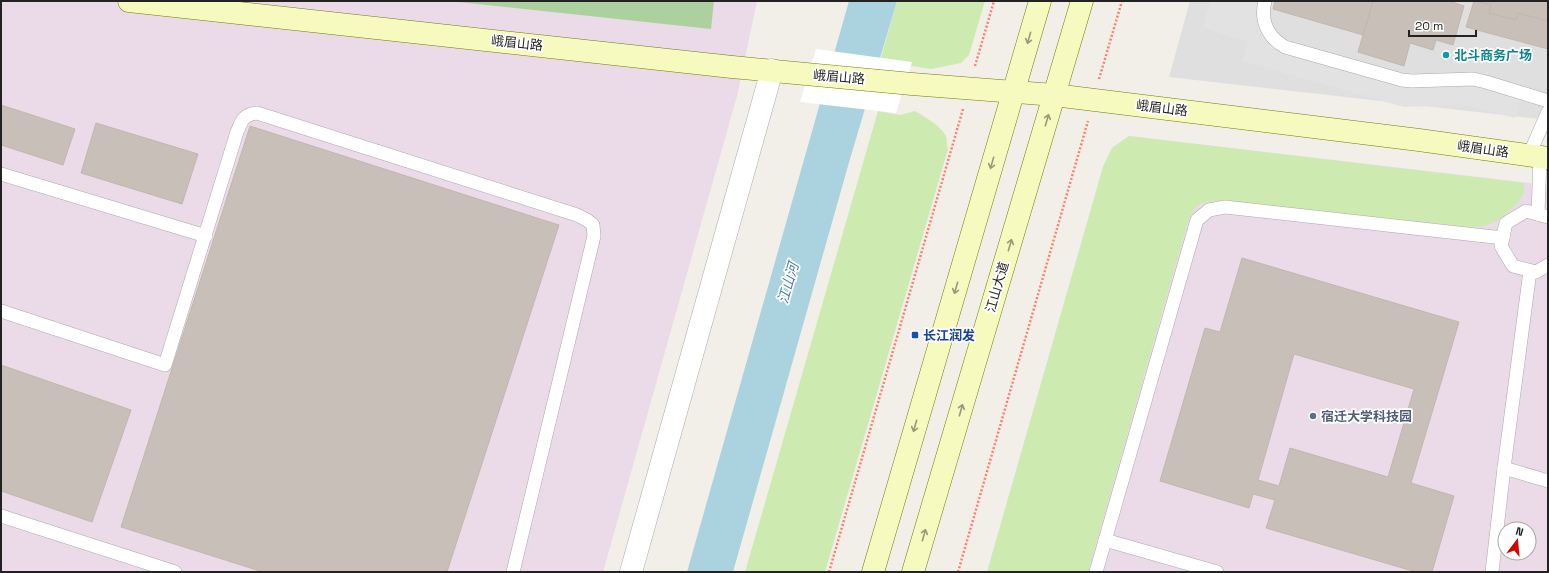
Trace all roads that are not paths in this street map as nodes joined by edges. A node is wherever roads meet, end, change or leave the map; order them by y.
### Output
1 (130, 1) edge
2 (1040, 1) edge
3 (1082, 1) edge
4 (1265, 1) edge
5 (171, 3) edge
6 (772, 70) junction
7 (1013, 93) junction
8 (1054, 95) junction
9 (1548, 101) edge
10 (1548, 112) edge
11 (1539, 157) edge
12 (1, 174) edge
13 (1543, 215) edge
14 (206, 236) junction
15 (1503, 238) junction
16 (1548, 265) edge
17 (1530, 270) junction
18 (1, 312) edge
19 (1504, 468) junction
20 (1548, 481) edge
21 (1, 516) edge
22 (1105, 540) junction
23 (175, 572) edge
24 (512, 572) edge
25 (631, 572) edge
26 (872, 572) edge
27 (913, 572) edge
28 (1096, 572) edge
29 (1217, 572) edge
30 (1492, 572) edge

1 - 5 street, 峨眉山路
2 -> 7 street
3 - 8 street, 江山大道
4 - 9 lane
5 - 6 street, 峨眉山路
6 - 7 street, 峨眉山路
6 - 25 street
7 - 8 street, 峨眉山路
7 -> 26 street
8 - 11 street, 峨眉山路
27 -> 8 street, 江山大道
10 - 11 lane
11 - 13 lane
12 - 14 lane
13 - 15 lane
14 - 18 lane
14 - 24 lane
15 - 17 lane
15 - 22 lane
16 - 17 lane
17 - 19 lane
19 - 20 lane
19 - 30 lane
21 - 23 lane
22 - 28 lane
22 - 29 lane

